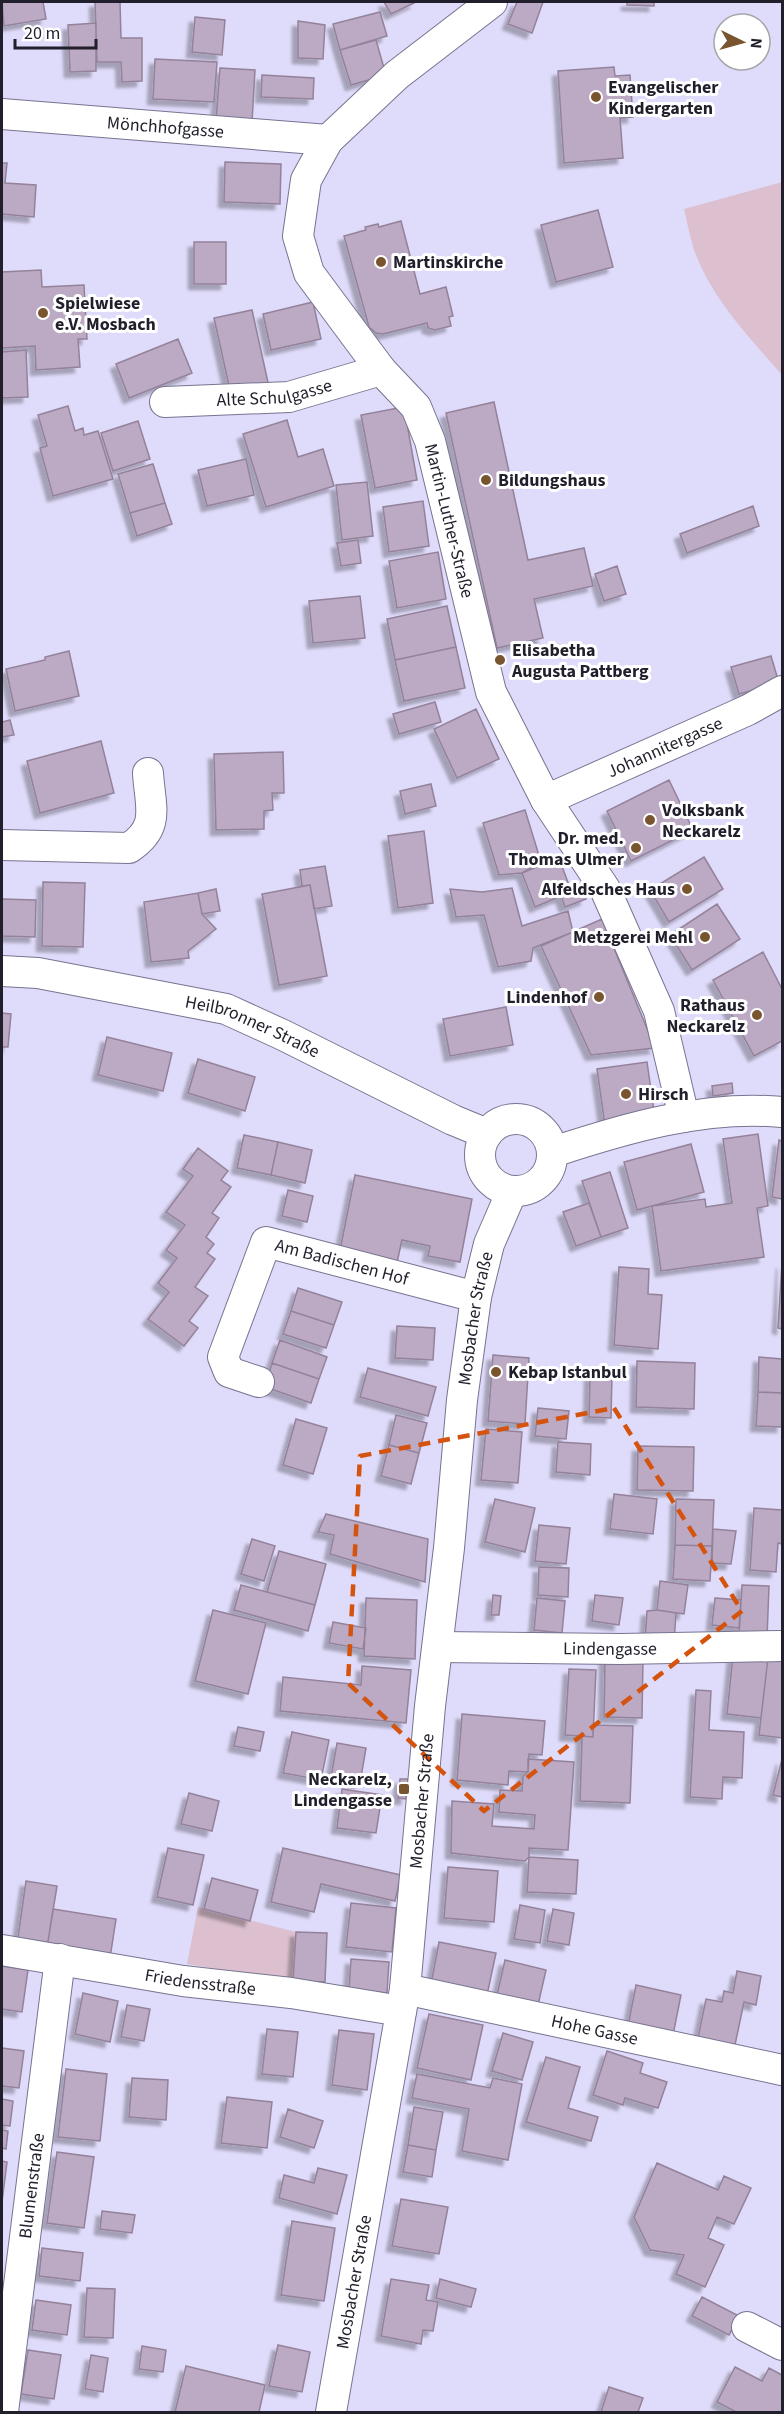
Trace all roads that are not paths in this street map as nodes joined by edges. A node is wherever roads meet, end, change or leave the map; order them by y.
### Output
1 (492, 2) edge
2 (2, 114) edge
3 (328, 140) junction
4 (381, 370) junction
5 (165, 402) dead end
6 (783, 691) edge
7 (148, 773) dead end
8 (546, 800) junction
9 (2, 845) edge
10 (2, 971) edge
11 (783, 1112) edge
12 (684, 1117) junction
13 (487, 1134) junction
14 (553, 1152) junction
15 (512, 1191) junction
16 (476, 1297) junction
17 (259, 1382) dead end
18 (438, 1647) junction
19 (783, 1647) edge
20 (2, 1950) edge
21 (60, 1959) junction
22 (403, 2000) junction
23 (783, 2070) edge
24 (747, 2327) dead end
25 (783, 2345) edge
26 (3, 2412) edge
27 (331, 2412) edge

1 - 3 street, Martin-Luther-Straße
2 - 3 street, Mönchhofgasse
3 - 4 street, Martin-Luther-Straße
4 - 5 street, Alte Schulgasse
4 - 8 street, Martin-Luther-Straße
6 - 8 street, Johannitergasse
7 - 9 street
8 - 12 street, Martin-Luther-Straße
10 - 13 street, Heilbronner Straße
11 - 12 street
12 - 14 street
13 - 14 street
13 - 15 street
14 - 15 street
15 - 16 street, Mosbacher Straße
16 - 17 street, Am Badischen Hof
16 - 18 street, Mosbacher Straße
18 - 19 street, Lindengasse
18 - 22 street, Mosbacher Straße
20 - 21 street, Friedensstraße
21 - 22 street, Friedensstraße
21 - 26 street, Blumenstraße
22 - 23 street, Hohe Gasse
22 - 27 street, Mosbacher Straße
24 - 25 street

